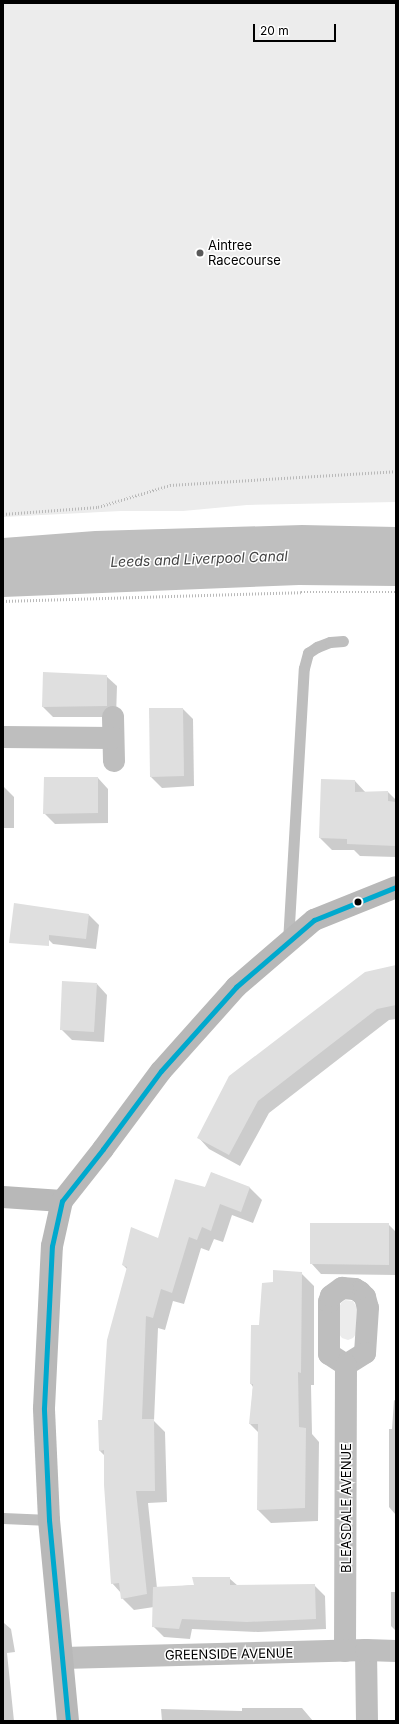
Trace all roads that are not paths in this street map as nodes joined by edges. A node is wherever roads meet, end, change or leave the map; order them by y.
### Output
1 (343, 641) dead end
2 (3, 737) edge
3 (114, 761) dead end
4 (396, 887) edge
5 (288, 942) junction
6 (3, 1197) edge
7 (62, 1201) junction
8 (346, 1365) dead end
9 (3, 1518) edge
10 (49, 1520) junction
11 (355, 1650) junction
12 (396, 1650) edge
13 (63, 1658) junction
14 (68, 1721) edge
15 (367, 1721) edge

1 - 5 lane
2 - 3 street
4 - 5 main road
5 - 7 main road
6 - 7 main road
7 - 10 main road
8 - 11 street, BLEASDALE AVENUE
9 - 10 lane
10 - 13 main road
11 - 12 street, GREENSIDE AVENUE
11 - 13 street, GREENSIDE AVENUE
11 - 15 street, BLEASDALE AVENUE
13 - 14 main road

